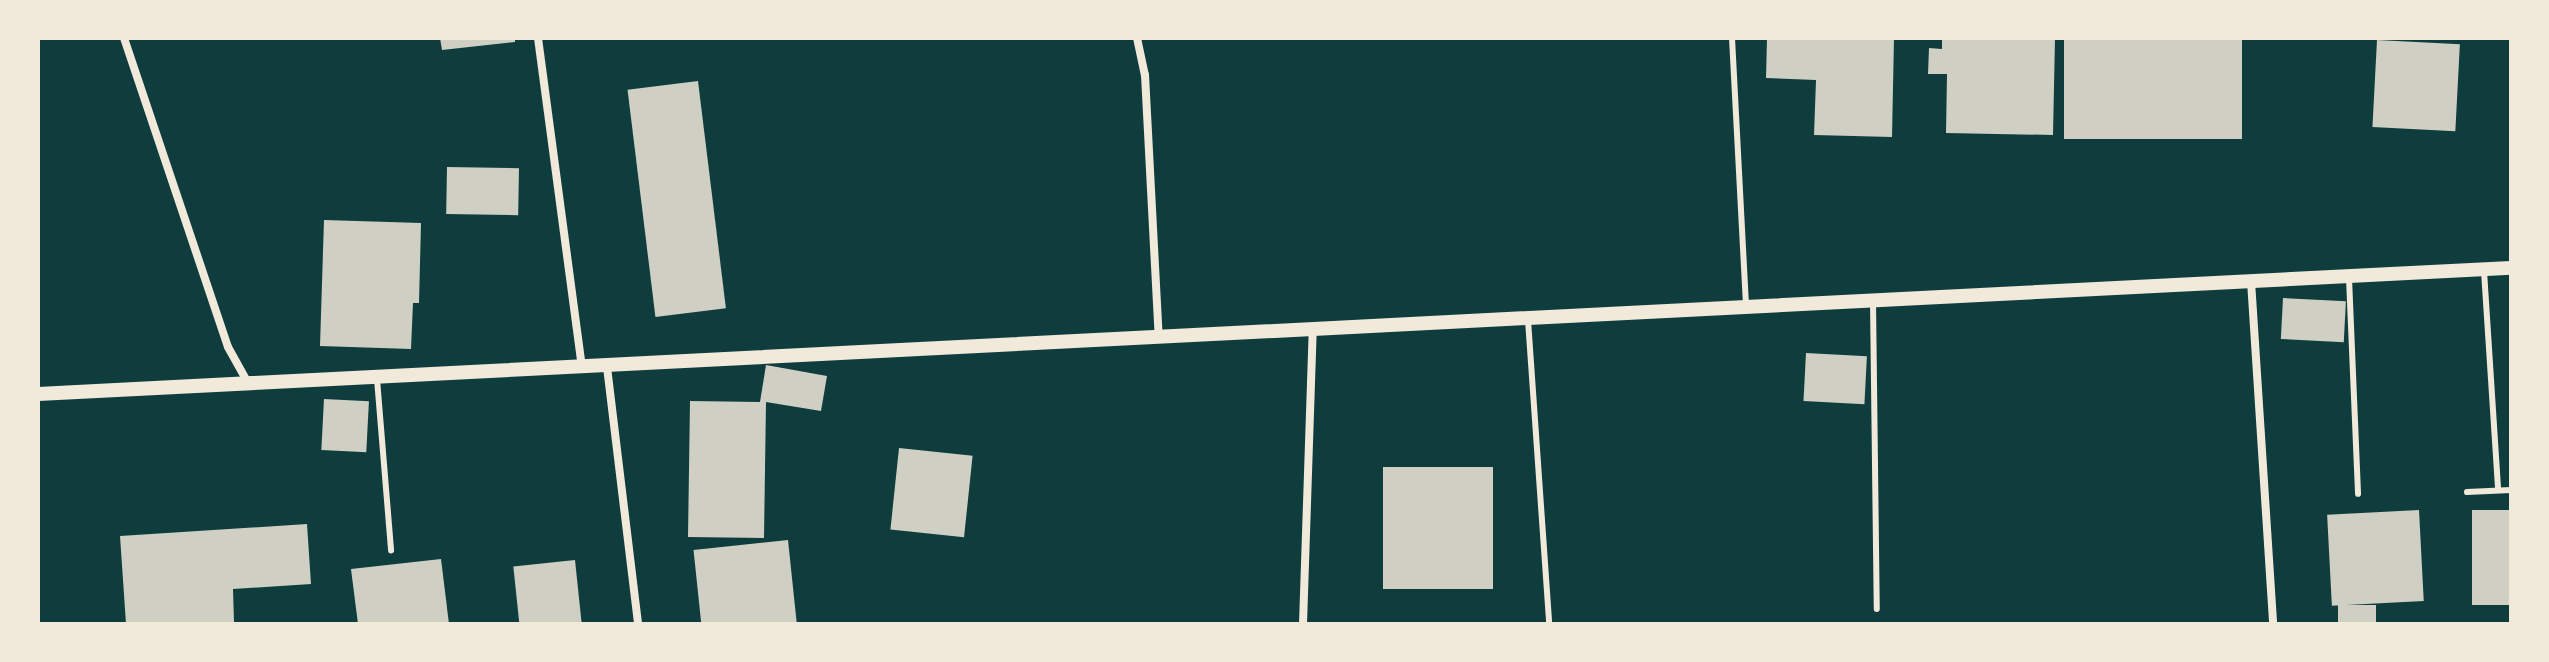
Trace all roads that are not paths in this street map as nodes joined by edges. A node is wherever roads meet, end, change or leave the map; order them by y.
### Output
1 (124, 38) edge
2 (538, 38) edge
3 (1137, 38) edge
4 (1732, 38) edge
5 (2511, 268) edge
6 (2484, 269) junction
7 (2348, 276) junction
8 (2251, 281) junction
9 (1873, 301) junction
10 (1746, 307) junction
11 (1528, 319) junction
12 (1313, 330) junction
13 (1159, 338) junction
14 (607, 367) junction
15 (582, 368) junction
16 (377, 379) junction
17 (249, 386) junction
18 (38, 394) edge
19 (2498, 490) junction
20 (2511, 490) edge
21 (2467, 492) dead end
22 (2358, 494) dead end
23 (391, 550) dead end
24 (1877, 609) dead end
25 (638, 624) edge
26 (1303, 624) edge
27 (1549, 624) edge
28 (2273, 624) edge

1 - 17 street
2 - 15 street
3 - 13 street
4 - 10 lane
5 - 6 street
6 - 7 street
6 - 19 lane
7 - 8 street
7 - 22 lane
8 - 9 street
8 - 28 street
9 - 10 street
9 - 24 lane
10 - 11 street
11 - 12 street
11 - 27 lane
12 - 13 street
12 - 26 street
13 - 14 street
14 - 15 street
14 - 25 street
15 - 16 street
16 - 17 street
16 - 23 lane
17 - 18 street
19 - 20 lane
19 - 21 lane

